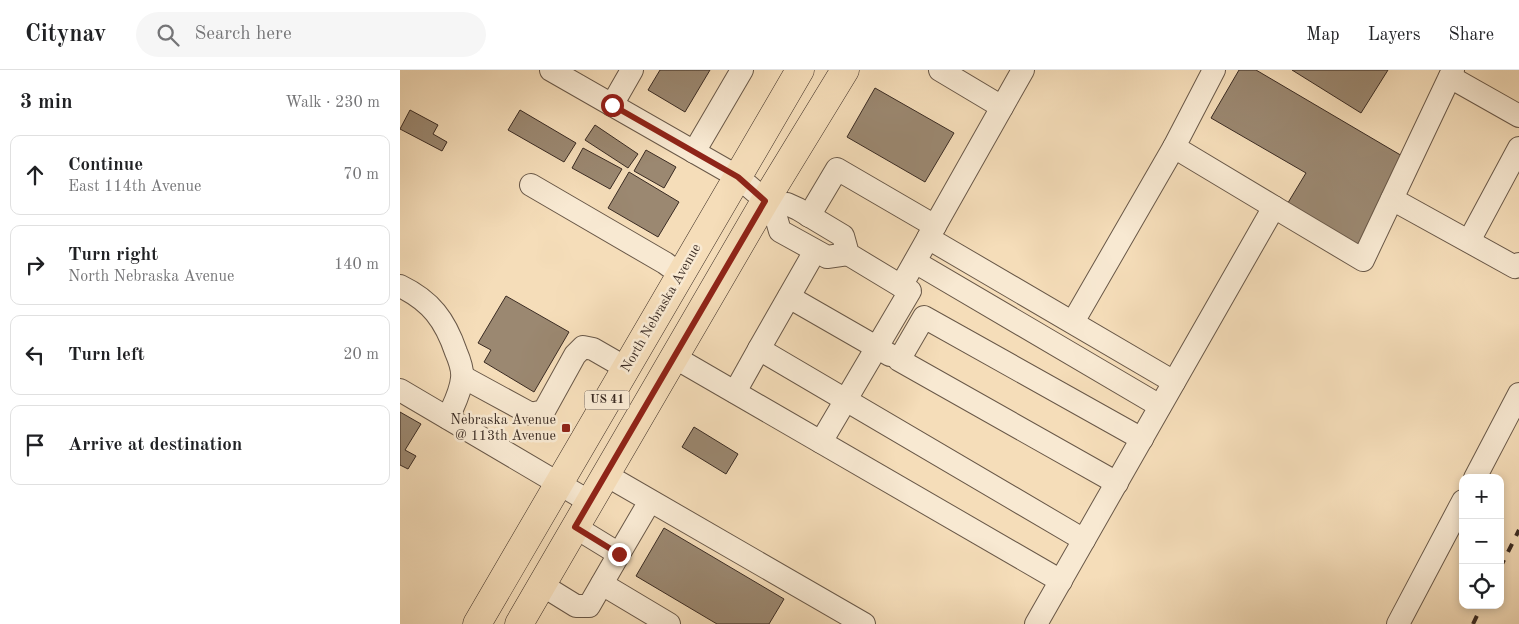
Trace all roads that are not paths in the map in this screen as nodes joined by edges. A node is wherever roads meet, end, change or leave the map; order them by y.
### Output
1 (632, 70) edge
2 (742, 70) edge
3 (800, 70) edge
4 (845, 70) edge
5 (940, 70) edge
6 (1023, 70) edge
7 (1214, 70) edge
8 (556, 71) edge
9 (1451, 73) edge
10 (612, 105) junction
11 (1002, 107) junction
12 (1519, 116) edge
13 (1174, 147) junction
14 (1519, 148) edge
15 (694, 152) junction
16 (738, 177) junction
17 (531, 185) dead end
18 (1392, 199) junction
19 (769, 204) junction
20 (1274, 207) junction
21 (809, 216) junction
22 (932, 232) junction
23 (1469, 241) junction
24 (815, 251) junction
25 (848, 254) junction
26 (915, 262) junction
27 (1519, 264) edge
28 (680, 274) junction
29 (400, 286) edge
30 (902, 286) junction
31 (789, 297) junction
32 (1073, 322) junction
33 (877, 347) junction
34 (759, 349) junction
35 (674, 357) junction
36 (899, 360) junction
37 (626, 368) junction
38 (463, 377) junction
39 (1174, 382) junction
40 (400, 390) edge
41 (735, 392) junction
42 (1519, 394) edge
43 (846, 400) junction
44 (1160, 406) junction
45 (448, 418) junction
46 (1142, 439) junction
47 (822, 442) junction
48 (574, 456) junction
49 (1477, 474) edge
50 (606, 475) junction
51 (559, 483) junction
52 (1117, 483) junction
53 (650, 501) junction
54 (590, 502) junction
55 (1459, 509) edge
56 (575, 527) junction
57 (1084, 540) junction
58 (619, 554) junction
59 (1061, 581) junction
60 (602, 584) junction
61 (542, 585) junction
62 (477, 624) edge
63 (519, 624) edge
64 (669, 624) edge
65 (864, 624) edge
66 (1036, 624) edge
67 (1398, 624) edge

1 - 10 street
2 - 15 street
3 - 16 main road, North Nebraska Avenue / US 41
4 - 19 main road, US 41
5 - 11 street
6 - 11 street
7 - 13 street
8 - 10 street
9 - 12 street
9 - 18 street
10 - 15 street
11 - 22 street
13 - 20 street
13 - 32 street
14 - 23 street
15 - 16 street
16 - 19 street
16 - 28 main road, North Nebraska Avenue / US 41
17 - 28 street
18 - 20 street
18 - 23 street
19 - 21 street
19 - 24 street
19 - 35 main road, US 41
20 - 39 street
21 - 22 street
21 - 25 street
22 - 26 street
22 - 32 street
23 - 27 street
24 - 25 street
24 - 31 street
25 - 30 street
26 - 30 street
26 - 44 street
28 - 37 main road, North Nebraska Avenue / US 41
29 - 38 street
30 - 33 street
31 - 33 street
31 - 34 street
32 - 39 street
33 - 36 street
33 - 43 street
34 - 41 street
34 - 43 street
35 - 41 street
35 - 50 main road, US 41
36 - 46 street
36 - 52 street
37 - 38 street
37 - 48 main road, North Nebraska Avenue / US 41
38 - 45 street
39 - 44 street
40 - 45 street
41 - 47 street
42 - 49 street
43 - 47 street
43 - 57 street
44 - 46 street
45 - 51 street
46 - 52 street
47 - 59 street
48 - 50 main road
48 - 51 main road, North Nebraska Avenue / US 41
50 - 53 street
50 - 54 main road, US 41
51 - 54 street
51 - 62 main road, North Nebraska Avenue / US 41
52 - 57 street
53 - 58 street
53 - 65 street
54 - 56 main road, US 41
55 - 67 street
56 - 58 street
56 - 61 main road, US 41
57 - 59 street
58 - 60 street
59 - 66 street
60 - 61 street
60 - 64 street
61 - 63 main road, US 41

